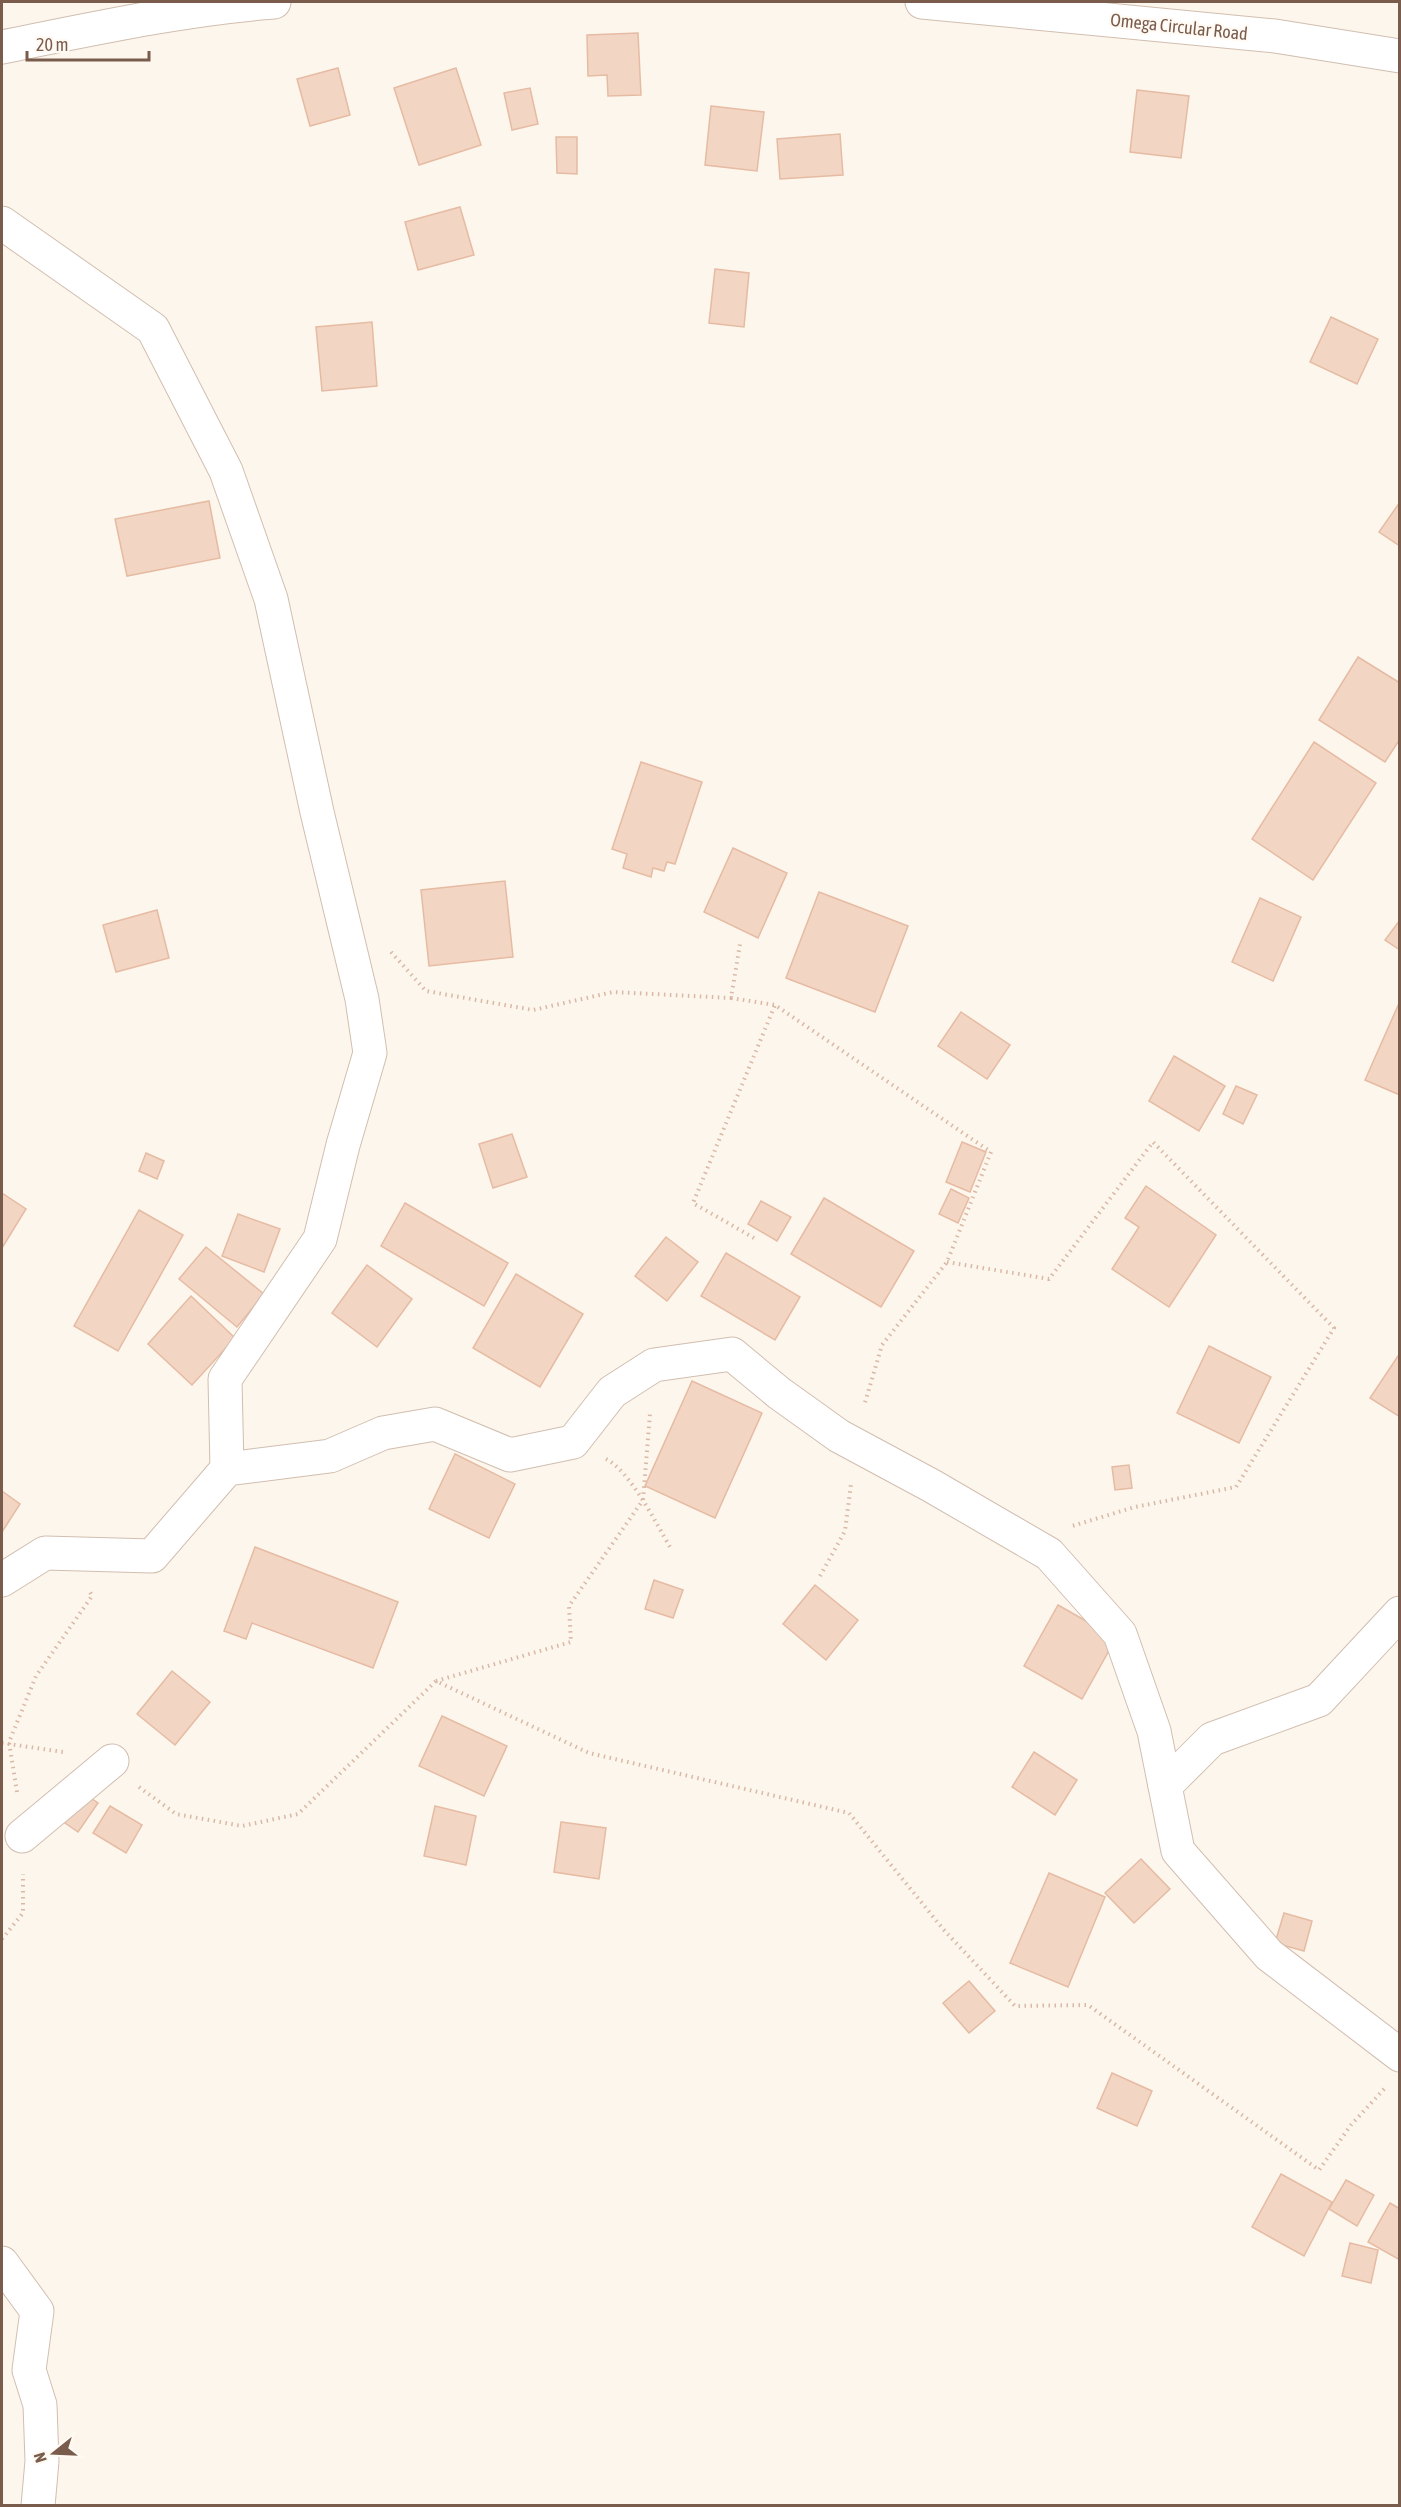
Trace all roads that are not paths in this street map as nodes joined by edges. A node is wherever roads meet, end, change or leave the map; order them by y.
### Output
1 (274, 2) edge
2 (922, 2) edge
3 (240, 3) edge
4 (2, 47) edge
5 (1400, 56) edge
6 (2, 223) edge
7 (227, 1469) junction
8 (2, 1580) edge
9 (1400, 1613) edge
10 (112, 1761) road end
11 (1165, 1786) junction
12 (22, 1836) road end
13 (1395, 2068) edge
14 (2, 2263) edge
15 (38, 2505) edge

1 - 3 street
2 - 5 street, Omega Circular Road
3 - 4 street
6 - 7 street
7 - 8 street
7 - 11 street
9 - 11 street
10 - 12 street
11 - 13 street
14 - 15 street

